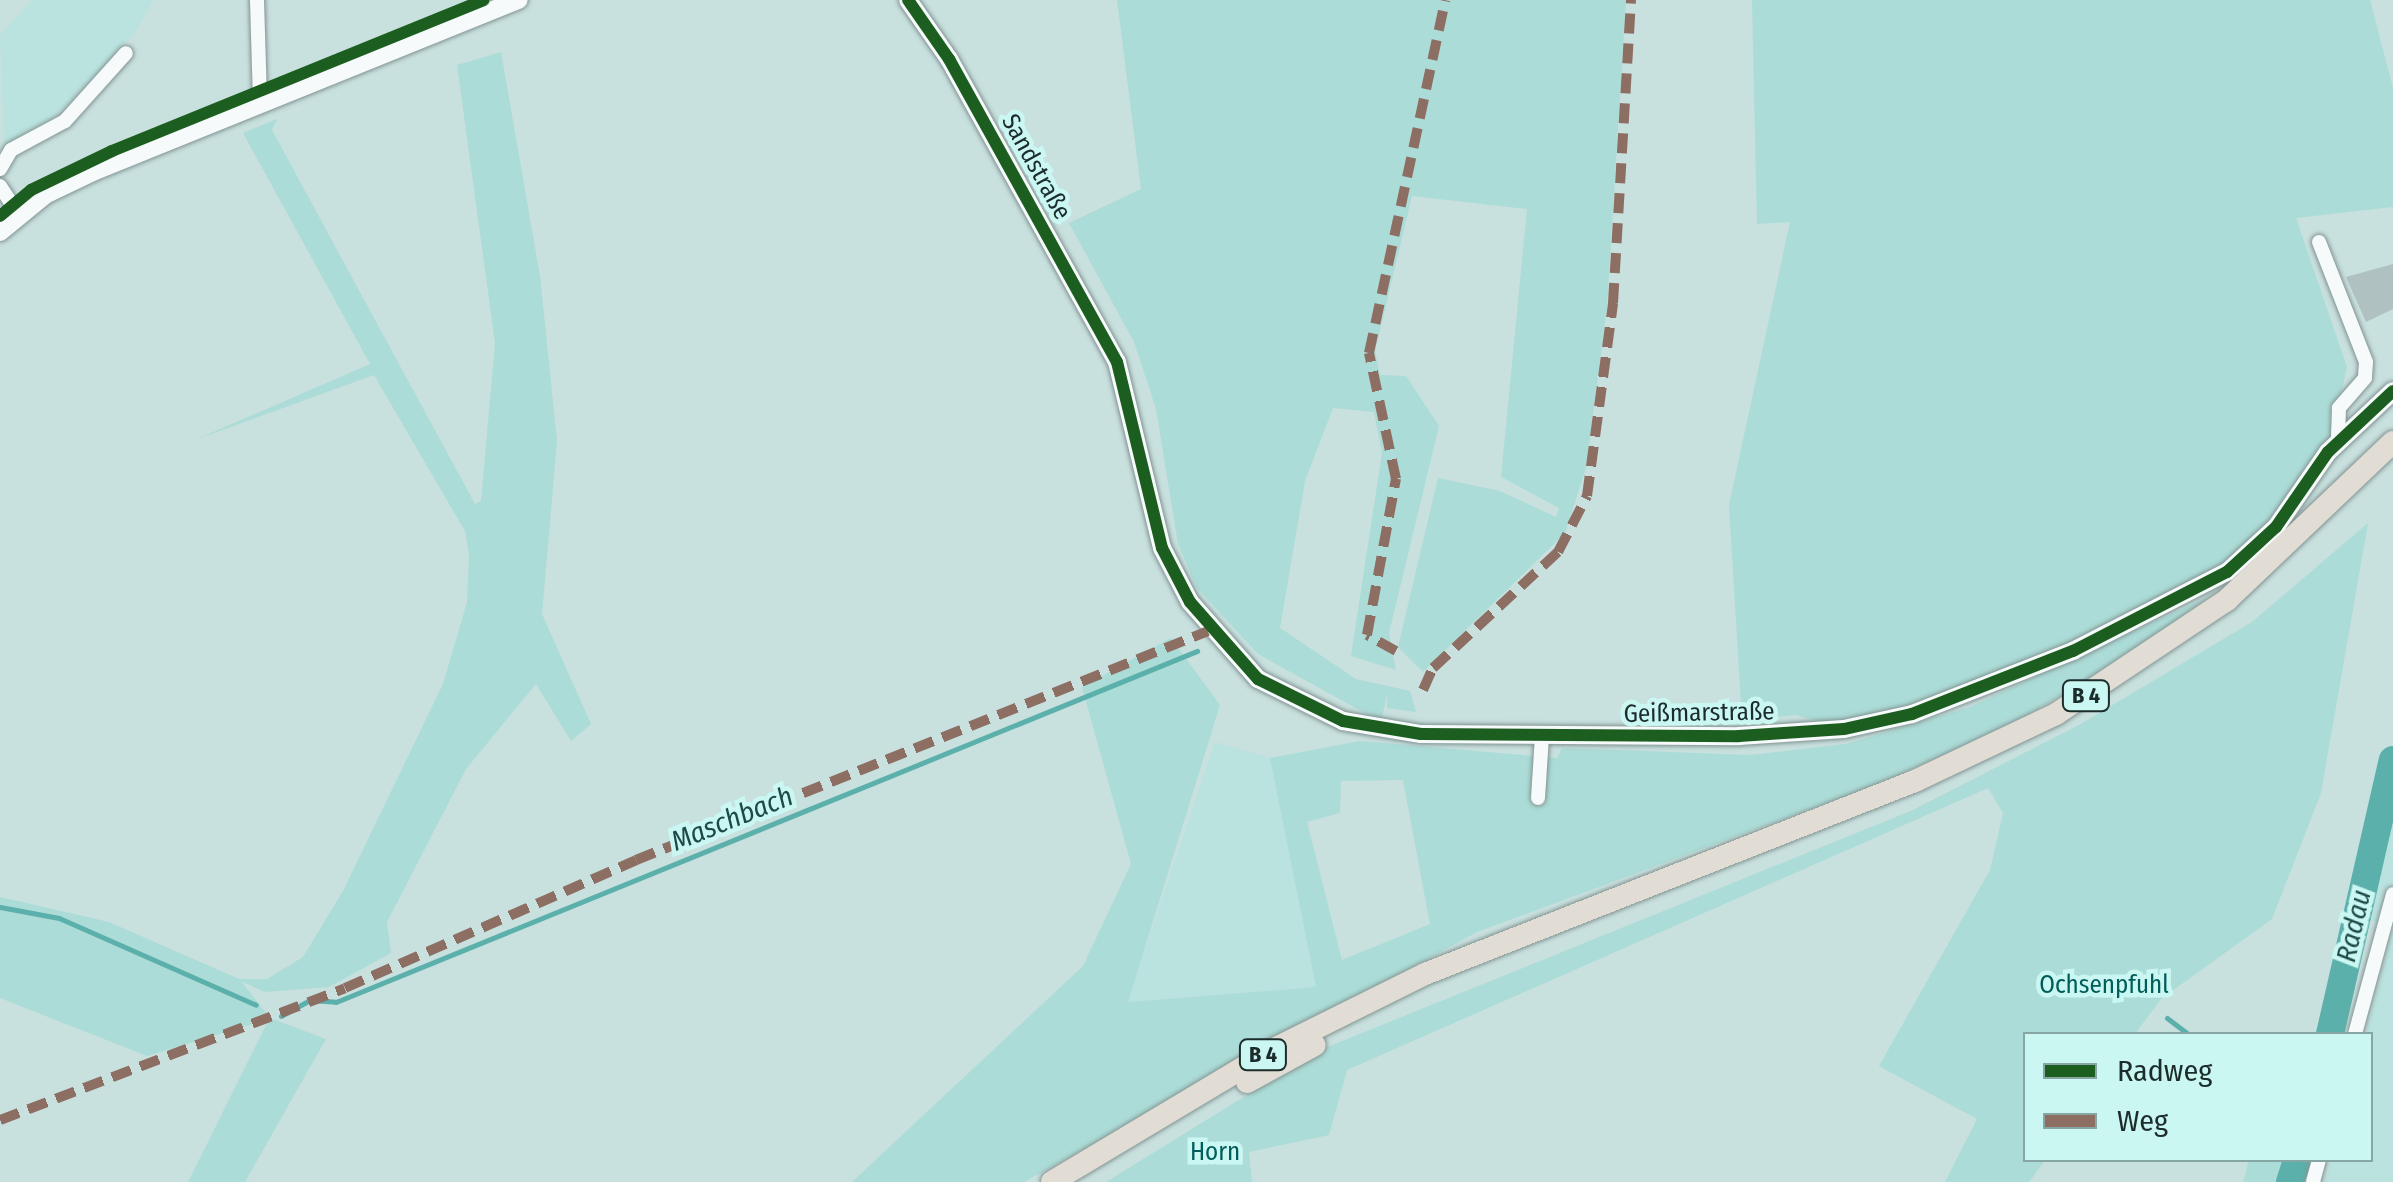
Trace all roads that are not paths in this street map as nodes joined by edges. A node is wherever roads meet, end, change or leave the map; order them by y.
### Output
1 (257, 0) edge
2 (519, 0) edge
3 (908, 0) edge
4 (489, 6) edge
5 (126, 53) dead end
6 (260, 104) junction
7 (0, 169) edge
8 (0, 186) edge
9 (19, 214) junction
10 (0, 232) edge
11 (2319, 242) dead end
12 (1117, 362) joint
13 (2393, 391) edge
14 (2338, 442) junction
15 (2393, 442) edge
16 (2393, 461) edge
17 (2310, 537) junction
18 (1542, 736) junction
19 (1538, 798) dead end
20 (2393, 894) edge
21 (1487, 954) junction
22 (2356, 1032) edge
23 (1052, 1182) edge
24 (1080, 1182) edge

1 - 6 street
2 - 4 street
3 - 12 street, Sandstraße
4 - 6 street
5 - 7 street
6 - 9 street
8 - 9 street
9 - 10 street
11 - 14 street
12 - 18 street, Geißmarstraße
13 - 14 street, Geißmarstraße
14 - 18 street, Geißmarstraße
15 - 17 highway, B 4
16 - 17 highway, B 4
17 - 21 highway, B 4
18 - 19 street
20 - 22 street
21 - 23 highway, B 4
21 - 24 highway, B 4

